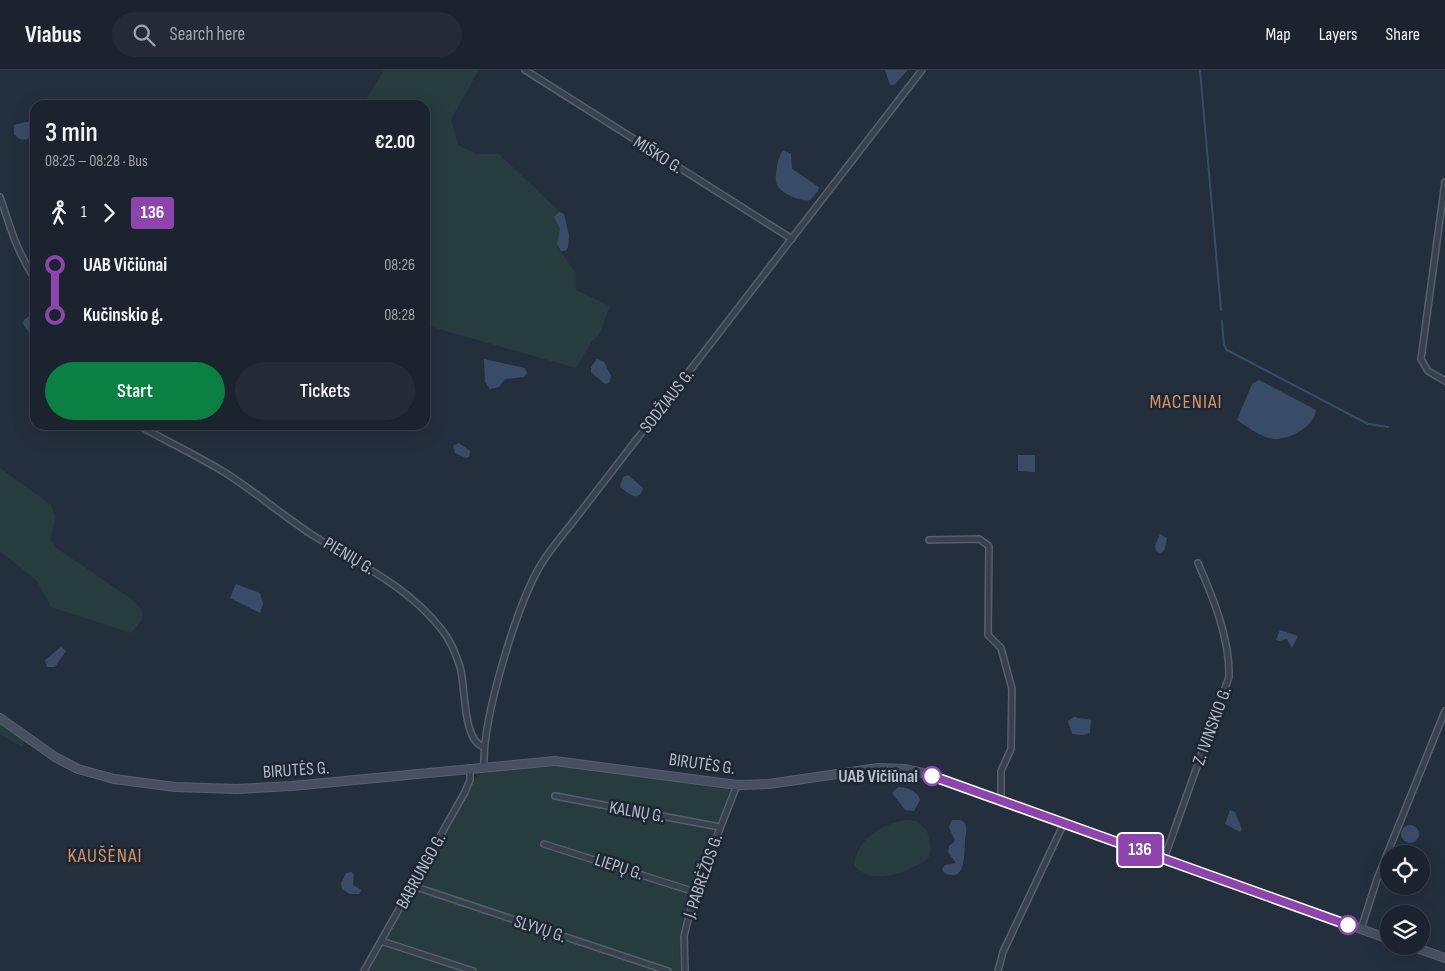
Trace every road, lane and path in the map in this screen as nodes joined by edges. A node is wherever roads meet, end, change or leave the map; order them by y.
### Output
1 (525, 70) edge
2 (922, 70) edge
3 (1445, 182) edge
4 (0, 197) edge
5 (792, 239) junction
6 (30, 272) edge
7 (1445, 381) edge
8 (147, 430) edge
9 (929, 540) dead end
10 (1198, 563) dead end
11 (1445, 710) edge
12 (0, 718) edge
13 (484, 747) junction
14 (484, 767) junction
15 (470, 768) junction
16 (737, 785) junction
17 (555, 796) dead end
18 (1001, 801) junction
19 (1064, 823) junction
20 (720, 827) junction
21 (544, 844) dead end
22 (1164, 859) junction
23 (413, 886) junction
24 (695, 892) junction
25 (1362, 929) junction
26 (1380, 936) edge
27 (381, 941) junction
28 (1430, 953) edge
29 (1445, 958) edge
30 (364, 971) edge
31 (473, 971) edge
32 (668, 971) edge
33 (684, 971) edge
34 (998, 971) edge

1 - 5 street, MIŠKO G.
2 - 5 street, SODŽIAUS G.
3 - 7 street
4 - 6 street
5 - 13 street, SODŽIAUS G.
8 - 13 street, PIENIŲ G.
9 - 18 street
10 - 22 street, Z. IVINSKIO G.
11 - 25 street
12 - 15 main road, BIRUTĖS G.
13 - 14 street, SODŽIAUS G.
14 - 15 main road, BIRUTĖS G.
14 - 16 main road, BIRUTĖS G.
15 - 23 street, BABRUNGO G.
16 - 18 main road, BIRUTĖS G.
16 - 20 street, J. PABRĖŽOS G.
17 - 20 street, KALNŲ G.
18 - 19 main road, BIRUTĖS G.
19 - 22 main road, BIRUTĖS G.
19 - 34 street
20 - 24 street, J. PABRĖŽOS G.
21 - 24 street, LIEPŲ G.
22 - 25 main road, BIRUTĖS G.
23 - 27 street, BABRUNGO G.
23 - 32 street, SLYVŲ G.
24 - 33 street, J. PABRĖŽOS G.
25 - 26 main road, BIRUTĖS G.
27 - 30 street, BABRUNGO G.
27 - 31 street
28 - 29 main road

